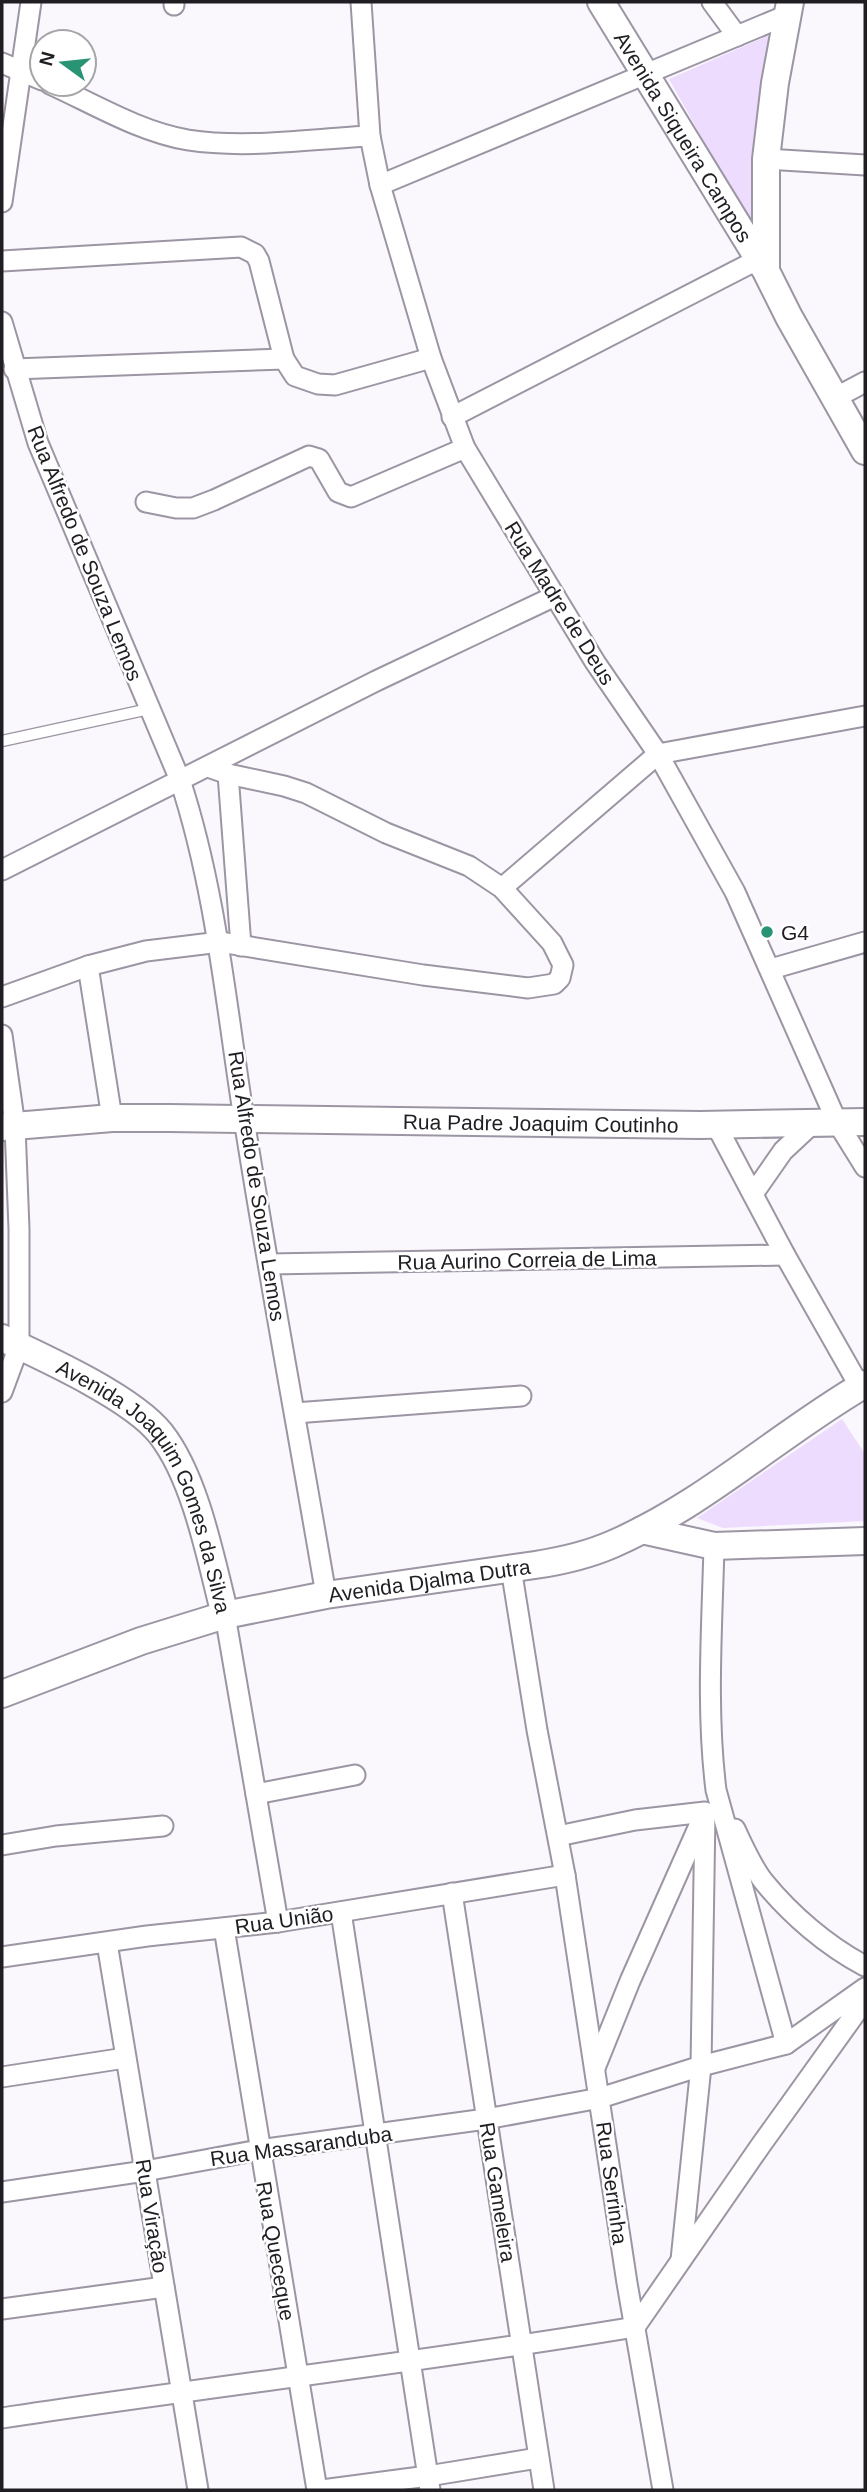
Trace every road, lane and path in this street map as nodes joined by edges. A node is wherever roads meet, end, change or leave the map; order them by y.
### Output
1 (31, 2) edge
2 (361, 2) edge
3 (601, 2) edge
4 (712, 2) edge
5 (788, 8) edge
6 (737, 36) junction
7 (2, 63) edge
8 (21, 71) junction
9 (28, 74) edge
10 (645, 75) junction
11 (81, 98) edge
12 (370, 136) junction
13 (766, 159) junction
14 (865, 165) edge
15 (380, 185) junction
16 (2, 202) edge
17 (2, 261) edge
18 (763, 265) junction
19 (2, 322) edge
20 (431, 358) junction
21 (284, 359) junction
22 (14, 369) junction
23 (865, 382) edge
24 (835, 398) junction
25 (453, 417) junction
26 (465, 448) junction
27 (865, 451) edge
28 (146, 502) dead end
29 (555, 596) junction
30 (149, 709) junction
31 (865, 716) edge
32 (2, 741) edge
33 (658, 754) junction
34 (208, 767) junction
35 (228, 774) junction
36 (180, 780) junction
37 (2, 870) edge
38 (502, 888) junction
39 (219, 942) junction
40 (865, 942) edge
41 (241, 946) junction
42 (88, 966) junction
43 (771, 969) junction
44 (2, 997) edge
45 (2, 1035) edge
46 (112, 1118) junction
47 (244, 1118) junction
48 (825, 1122) junction
49 (865, 1122) edge
50 (716, 1125) junction
51 (8, 1127) edge
52 (865, 1167) edge
53 (753, 1194) junction
54 (785, 1255) junction
55 (269, 1264) junction
56 (10, 1342) edge
57 (862, 1386) edge
58 (2, 1392) edge
59 (521, 1396) dead end
60 (295, 1413) junction
61 (642, 1530) junction
62 (865, 1541) edge
63 (714, 1546) junction
64 (511, 1568) junction
65 (326, 1595) junction
66 (225, 1615) junction
67 (2, 1694) edge
68 (355, 1775) dead end
69 (716, 1790) junction
70 (256, 1794) junction
71 (705, 1812) junction
72 (163, 1826) dead end
73 (558, 1836) junction
74 (2, 1845) edge
75 (565, 1875) junction
76 (452, 1893) junction
77 (341, 1912) junction
78 (278, 1922) junction
79 (224, 1928) junction
80 (107, 1942) junction
81 (2, 1957) edge
82 (865, 1966) edge
83 (865, 1987) edge
84 (865, 2000) edge
85 (786, 2044) junction
86 (125, 2058) junction
87 (701, 2066) junction
88 (595, 2068) junction
89 (2, 2077) edge
90 (600, 2098) junction
91 (486, 2119) junction
92 (374, 2136) junction
93 (259, 2150) junction
94 (145, 2171) junction
95 (2, 2192) edge
96 (681, 2261) junction
97 (164, 2287) junction
98 (2, 2309) edge
99 (635, 2328) junction
100 (521, 2346) junction
101 (408, 2361) junction
102 (298, 2376) junction
103 (181, 2391) junction
104 (2, 2418) edge
105 (538, 2458) junction
106 (429, 2483) edge
107 (198, 2490) edge
108 (319, 2490) edge
109 (544, 2490) edge
110 (663, 2490) edge

1 - 8 street
2 - 12 street, Rua Madre de Deus
3 - 10 street, Avenida Siqueira Campos
4 - 6 street
5 - 6 street
5 - 13 street
6 - 10 street
7 - 8 street
8 - 9 street
8 - 16 street
10 - 15 street
10 - 18 street, Avenida Siqueira Campos
11 - 12 street
12 - 15 street, Rua Madre de Deus
13 - 14 street
13 - 18 street
15 - 20 street, Rua Madre de Deus
17 - 21 street
18 - 24 street, Avenida Siqueira Campos
18 - 25 street
19 - 22 street, Rua Alfredo de Souza Lemos
20 - 21 street
20 - 25 street, Rua Madre de Deus
21 - 22 street
22 - 30 street, Rua Alfredo de Souza Lemos
23 - 24 street
24 - 27 street, Avenida Siqueira Campos
25 - 26 street, Rua Madre de Deus
26 - 28 street
26 - 29 street, Rua Madre de Deus
29 - 33 street, Rua Madre de Deus
29 - 34 street
30 - 32 lane
30 - 36 street, Rua Alfredo de Souza Lemos
31 - 33 street
33 - 38 street
33 - 43 street, Rua Madre de Deus
34 - 35 street
34 - 36 street
35 - 38 street
35 - 41 street
36 - 37 street
36 - 39 street, Rua Alfredo de Souza Lemos
38 - 41 street
39 - 41 street
39 - 42 street
39 - 47 street, Rua Alfredo de Souza Lemos
40 - 43 street
42 - 44 street
42 - 46 street
43 - 48 street, Rua Madre de Deus
45 - 51 street
46 - 47 street, Rua Padre Joaquim Coutinho
46 - 51 street, Rua Padre Joaquim Coutinho
47 - 50 street, Rua Padre Joaquim Coutinho
47 - 55 street, Rua Alfredo de Souza Lemos
48 - 49 street, Rua Padre Joaquim Coutinho
48 - 50 street, Rua Padre Joaquim Coutinho
48 - 52 street, Rua Madre de Deus
48 - 53 street
50 - 53 street
51 - 56 street
53 - 54 street
54 - 55 street, Rua Aurino Correia de Lima
54 - 57 street
55 - 60 street, Rua Alfredo de Souza Lemos
56 - 58 street
56 - 66 street, Avenida Joaquim Gomes da Silva
57 - 61 street, Avenida Djalma Dutra
59 - 60 street
60 - 65 street, Rua Alfredo de Souza Lemos
61 - 63 street
61 - 64 street, Avenida Djalma Dutra
62 - 63 street
63 - 69 street
64 - 65 street, Avenida Djalma Dutra
64 - 73 street, Rua Serrinha
65 - 66 street, Avenida Djalma Dutra
66 - 67 street, Avenida Djalma Dutra
66 - 70 street, Avenida Joaquim Gomes da Silva
68 - 70 street
69 - 71 street
69 - 82 street
69 - 85 street
70 - 78 street, Avenida Joaquim Gomes da Silva
71 - 73 street
71 - 87 street
71 - 88 street
72 - 74 street
73 - 75 street, Rua Serrinha
75 - 76 street, Rua União
75 - 88 street, Rua Serrinha
76 - 77 street, Rua União
76 - 91 street, Rua Gameleira
77 - 78 street, Rua União
77 - 92 street
78 - 79 street, Rua União
79 - 80 street, Rua União
79 - 93 street, Rua Queceque
80 - 81 street, Rua União
80 - 86 street, Rua Viração
83 - 85 street
84 - 96 street
85 - 87 street, Rua Massaranduba
86 - 89 street
86 - 94 street, Rua Viração
87 - 90 street, Rua Massaranduba
87 - 96 street
88 - 90 street, Rua Serrinha
90 - 91 street, Rua Massaranduba
90 - 99 street, Rua Serrinha
91 - 92 street, Rua Massaranduba
91 - 100 street, Rua Gameleira
92 - 93 street, Rua Massaranduba
92 - 101 street
93 - 94 street, Rua Massaranduba
93 - 102 street, Rua Queceque
94 - 95 street, Rua Massaranduba
94 - 97 street, Rua Viração
96 - 99 street
97 - 98 street
97 - 103 street, Rua Viração
99 - 100 street
99 - 110 street, Rua Serrinha
100 - 101 street
100 - 105 street, Rua Gameleira
101 - 102 street
101 - 106 street
102 - 103 street
102 - 108 street, Rua Queceque
103 - 104 street
103 - 107 street, Rua Viração
105 - 106 street
105 - 109 street, Rua Gameleira
106 - 108 street

